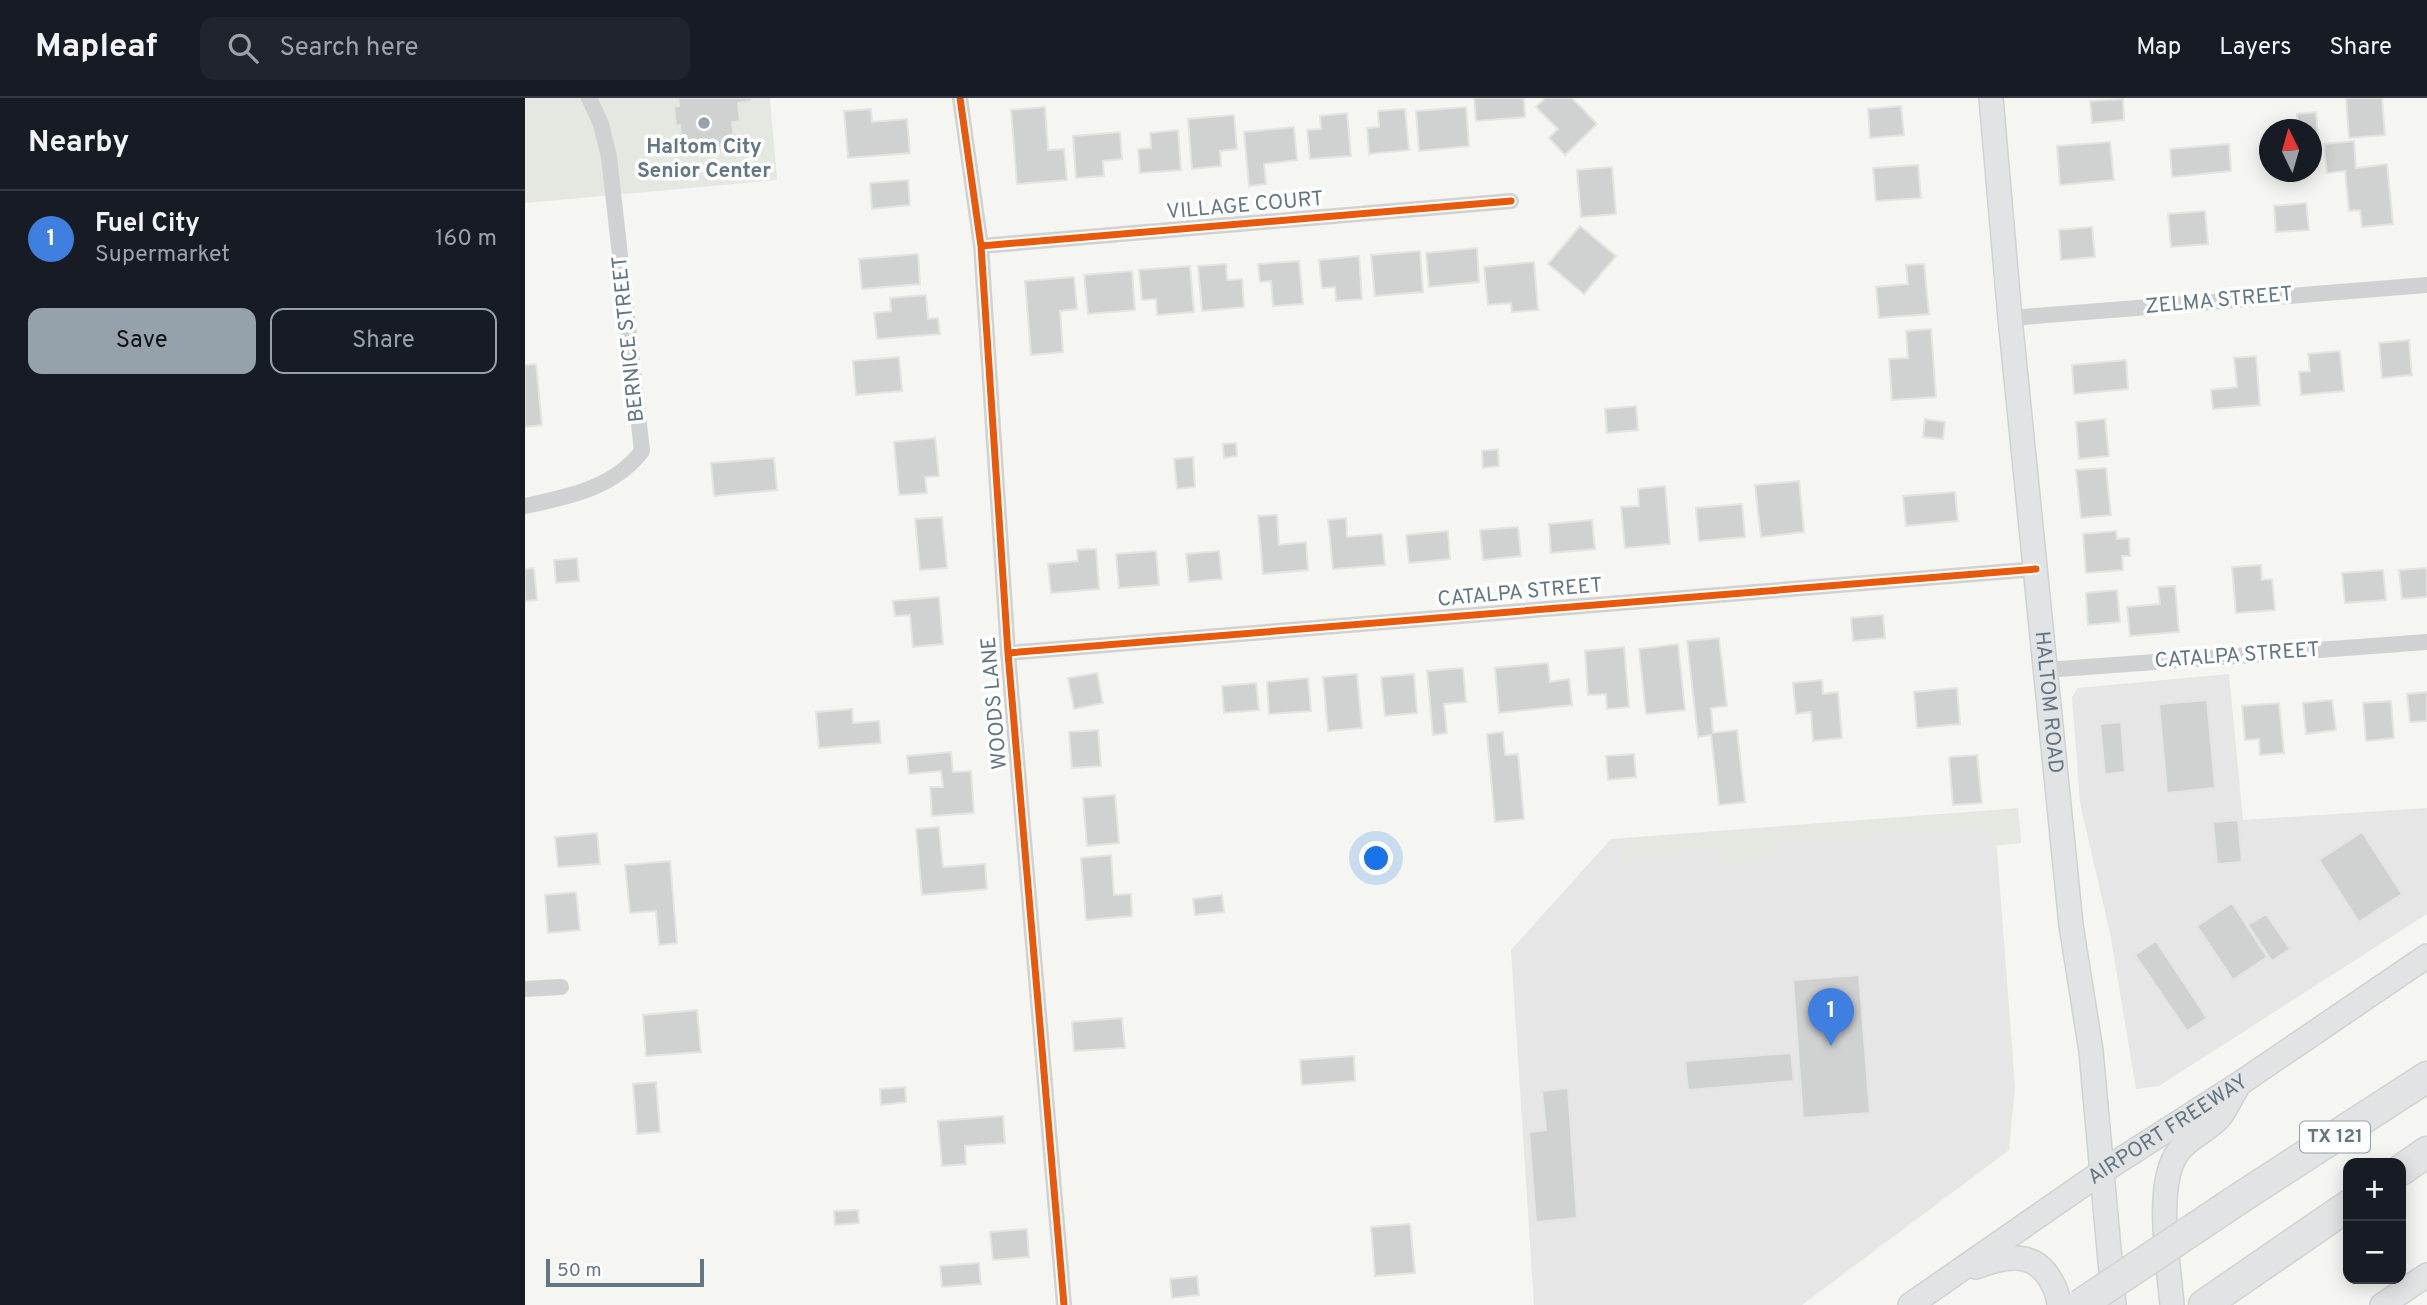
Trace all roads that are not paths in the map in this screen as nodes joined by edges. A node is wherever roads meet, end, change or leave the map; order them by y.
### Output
1 (589, 98) edge
2 (960, 98) edge
3 (1991, 98) edge
4 (1511, 201) dead end
5 (981, 246) junction
6 (2427, 285) edge
7 (2010, 318) junction
8 (525, 506) edge
9 (2036, 569) junction
10 (2427, 642) edge
11 (1008, 653) junction
12 (2046, 670) junction
13 (2427, 956) edge
14 (561, 987) dead end
15 (525, 989) edge
16 (2427, 1077) edge
17 (2239, 1084) junction
18 (2427, 1152) edge
19 (2406, 1167) edge
20 (2103, 1171) junction
21 (2343, 1209) edge
22 (2427, 1275) edge
23 (1948, 1279) junction
24 (1064, 1305) edge
25 (1910, 1305) edge
26 (2059, 1305) edge
27 (2080, 1305) edge
28 (2114, 1305) edge
29 (2172, 1305) edge
30 (2204, 1305) edge
31 (2382, 1305) edge

1 - 8 street, BERNICE STREET
2 - 5 street, WOODS LANE
3 - 7 main road, HALTOM ROAD
4 - 5 street, VILLAGE COURT
5 - 11 street, WOODS LANE
6 - 7 street, ZELMA STREET
7 - 9 main road, HALTOM ROAD
9 - 11 street, CATALPA STREET
9 - 12 main road, HALTOM ROAD
10 - 12 street, CATALPA STREET
11 - 24 street, WOODS LANE
12 - 20 main road, HALTOM ROAD
13 - 17 main road, AIRPORT FREEWAY
14 - 15 street
16 - 27 highway, TX 121, bridge
17 - 20 main road, AIRPORT FREEWAY
17 - 29 main road
18 - 19 highway
20 - 23 main road, AIRPORT FREEWAY
20 - 28 main road, HALTOM ROAD
21 - 30 highway
22 - 31 main road
23 - 25 main road, AIRPORT FREEWAY
23 - 26 main road

